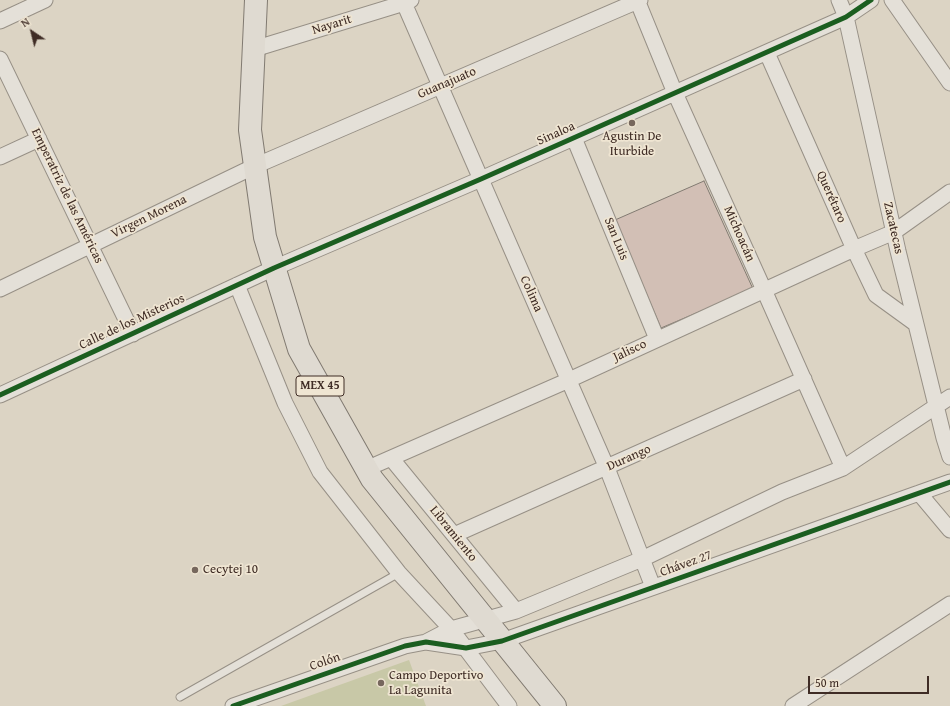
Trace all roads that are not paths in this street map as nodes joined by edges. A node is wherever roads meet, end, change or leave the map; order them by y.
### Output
1 (45, 0) edge
2 (256, 0) edge
3 (638, 0) edge
4 (839, 0) edge
5 (871, 0) edge
6 (892, 0) edge
7 (407, 1) edge
8 (846, 17) junction
9 (0, 21) edge
10 (254, 49) junction
11 (767, 53) junction
12 (0, 58) edge
13 (950, 83) edge
14 (440, 86) junction
15 (675, 93) junction
16 (574, 138) junction
17 (39, 139) junction
18 (0, 157) edge
19 (255, 166) junction
20 (481, 179) junction
21 (950, 192) edge
22 (894, 232) junction
23 (90, 245) junction
24 (854, 249) junction
25 (274, 268) junction
26 (237, 285) junction
27 (0, 288) edge
28 (764, 290) junction
29 (916, 324) junction
30 (133, 334) junction
31 (657, 339) junction
32 (804, 379) junction
33 (569, 380) junction
34 (0, 395) edge
35 (950, 397) edge
36 (937, 406) junction
37 (947, 438) edge
38 (950, 457) edge
39 (391, 458) junction
40 (607, 468) junction
41 (843, 468) junction
42 (366, 469) junction
43 (950, 482) edge
44 (919, 493) junction
45 (950, 530) edge
46 (454, 535) junction
47 (642, 559) junction
48 (399, 573) junction
49 (653, 587) junction
50 (950, 604) edge
51 (516, 611) junction
52 (484, 619) junction
53 (451, 629) junction
54 (502, 641) junction
55 (426, 642) junction
56 (466, 648) junction
57 (180, 697) dead end
58 (233, 706) edge
59 (509, 706) edge
60 (555, 706) edge
61 (793, 706) edge

1 - 9 street
2 - 10 main road, MEX 45
3 - 14 street, Guanajuato
3 - 15 street, Michoacán
4 - 8 street, Zacatecas
5 - 8 street, Sinaloa
6 - 13 street
7 - 10 street, Nayarit
7 - 14 street, Colima
8 - 11 street, Sinaloa
8 - 22 street, Zacatecas
10 - 19 main road, MEX 45
11 - 15 street, Sinaloa
11 - 24 street, Querétaro
12 - 17 street, Emperatriz de las Américas
14 - 19 street, Guanajuato
14 - 20 street, Colima
15 - 16 street, Sinaloa
15 - 28 street, Michoacán
16 - 20 street, Sinaloa
16 - 31 street, San Luis
17 - 18 street
17 - 23 street, Emperatriz de las Américas
19 - 23 street, Virgen Morena
19 - 25 main road, MEX 45
20 - 25 street, Sinaloa
20 - 33 street, Colima
21 - 22 street, Jalisco
22 - 24 street, Jalisco
22 - 29 street, Zacatecas
23 - 27 street, Virgen Morena
23 - 30 street, Emperatriz de las Américas
24 - 28 street, Jalisco
24 - 29 street, Querétaro
25 - 26 street, Calle de los Misterios
25 - 42 main road, MEX 45
26 - 30 street, Calle de los Misterios
26 - 48 street
28 - 31 street, Jalisco
28 - 32 street, Michoacán
29 - 36 street, Zacatecas
30 - 34 street, Calle de los Misterios
31 - 33 street, Jalisco
32 - 40 street, Durango
32 - 41 street, Michoacán
33 - 39 street, Jalisco
33 - 40 street, Colima
35 - 36 street, Chávez 27
36 - 37 street, Zacatecas
36 - 41 street, Chávez 27
37 - 38 street, Zacatecas
39 - 42 street, Jalisco
39 - 46 street, Libramiento
40 - 46 street, Durango
40 - 47 street, Colima
41 - 47 street, Chávez 27
42 - 52 main road, MEX 45
43 - 44 street, Chávez 27
44 - 45 street
44 - 49 street, Chávez 27
46 - 51 street, Libramiento
47 - 49 street, Colima
47 - 51 street, Chávez 27
48 - 53 street
48 - 57 lane
49 - 54 street, Chávez 27
50 - 61 street
51 - 52 street, Chávez 27
52 - 53 street, Chávez 27
52 - 54 main road, MEX 45
53 - 55 street, Chávez 27
53 - 56 street
54 - 56 street, Chávez 27
54 - 60 main road, MEX 45
55 - 56 street, Chávez 27
55 - 58 street, Colón
56 - 59 street

